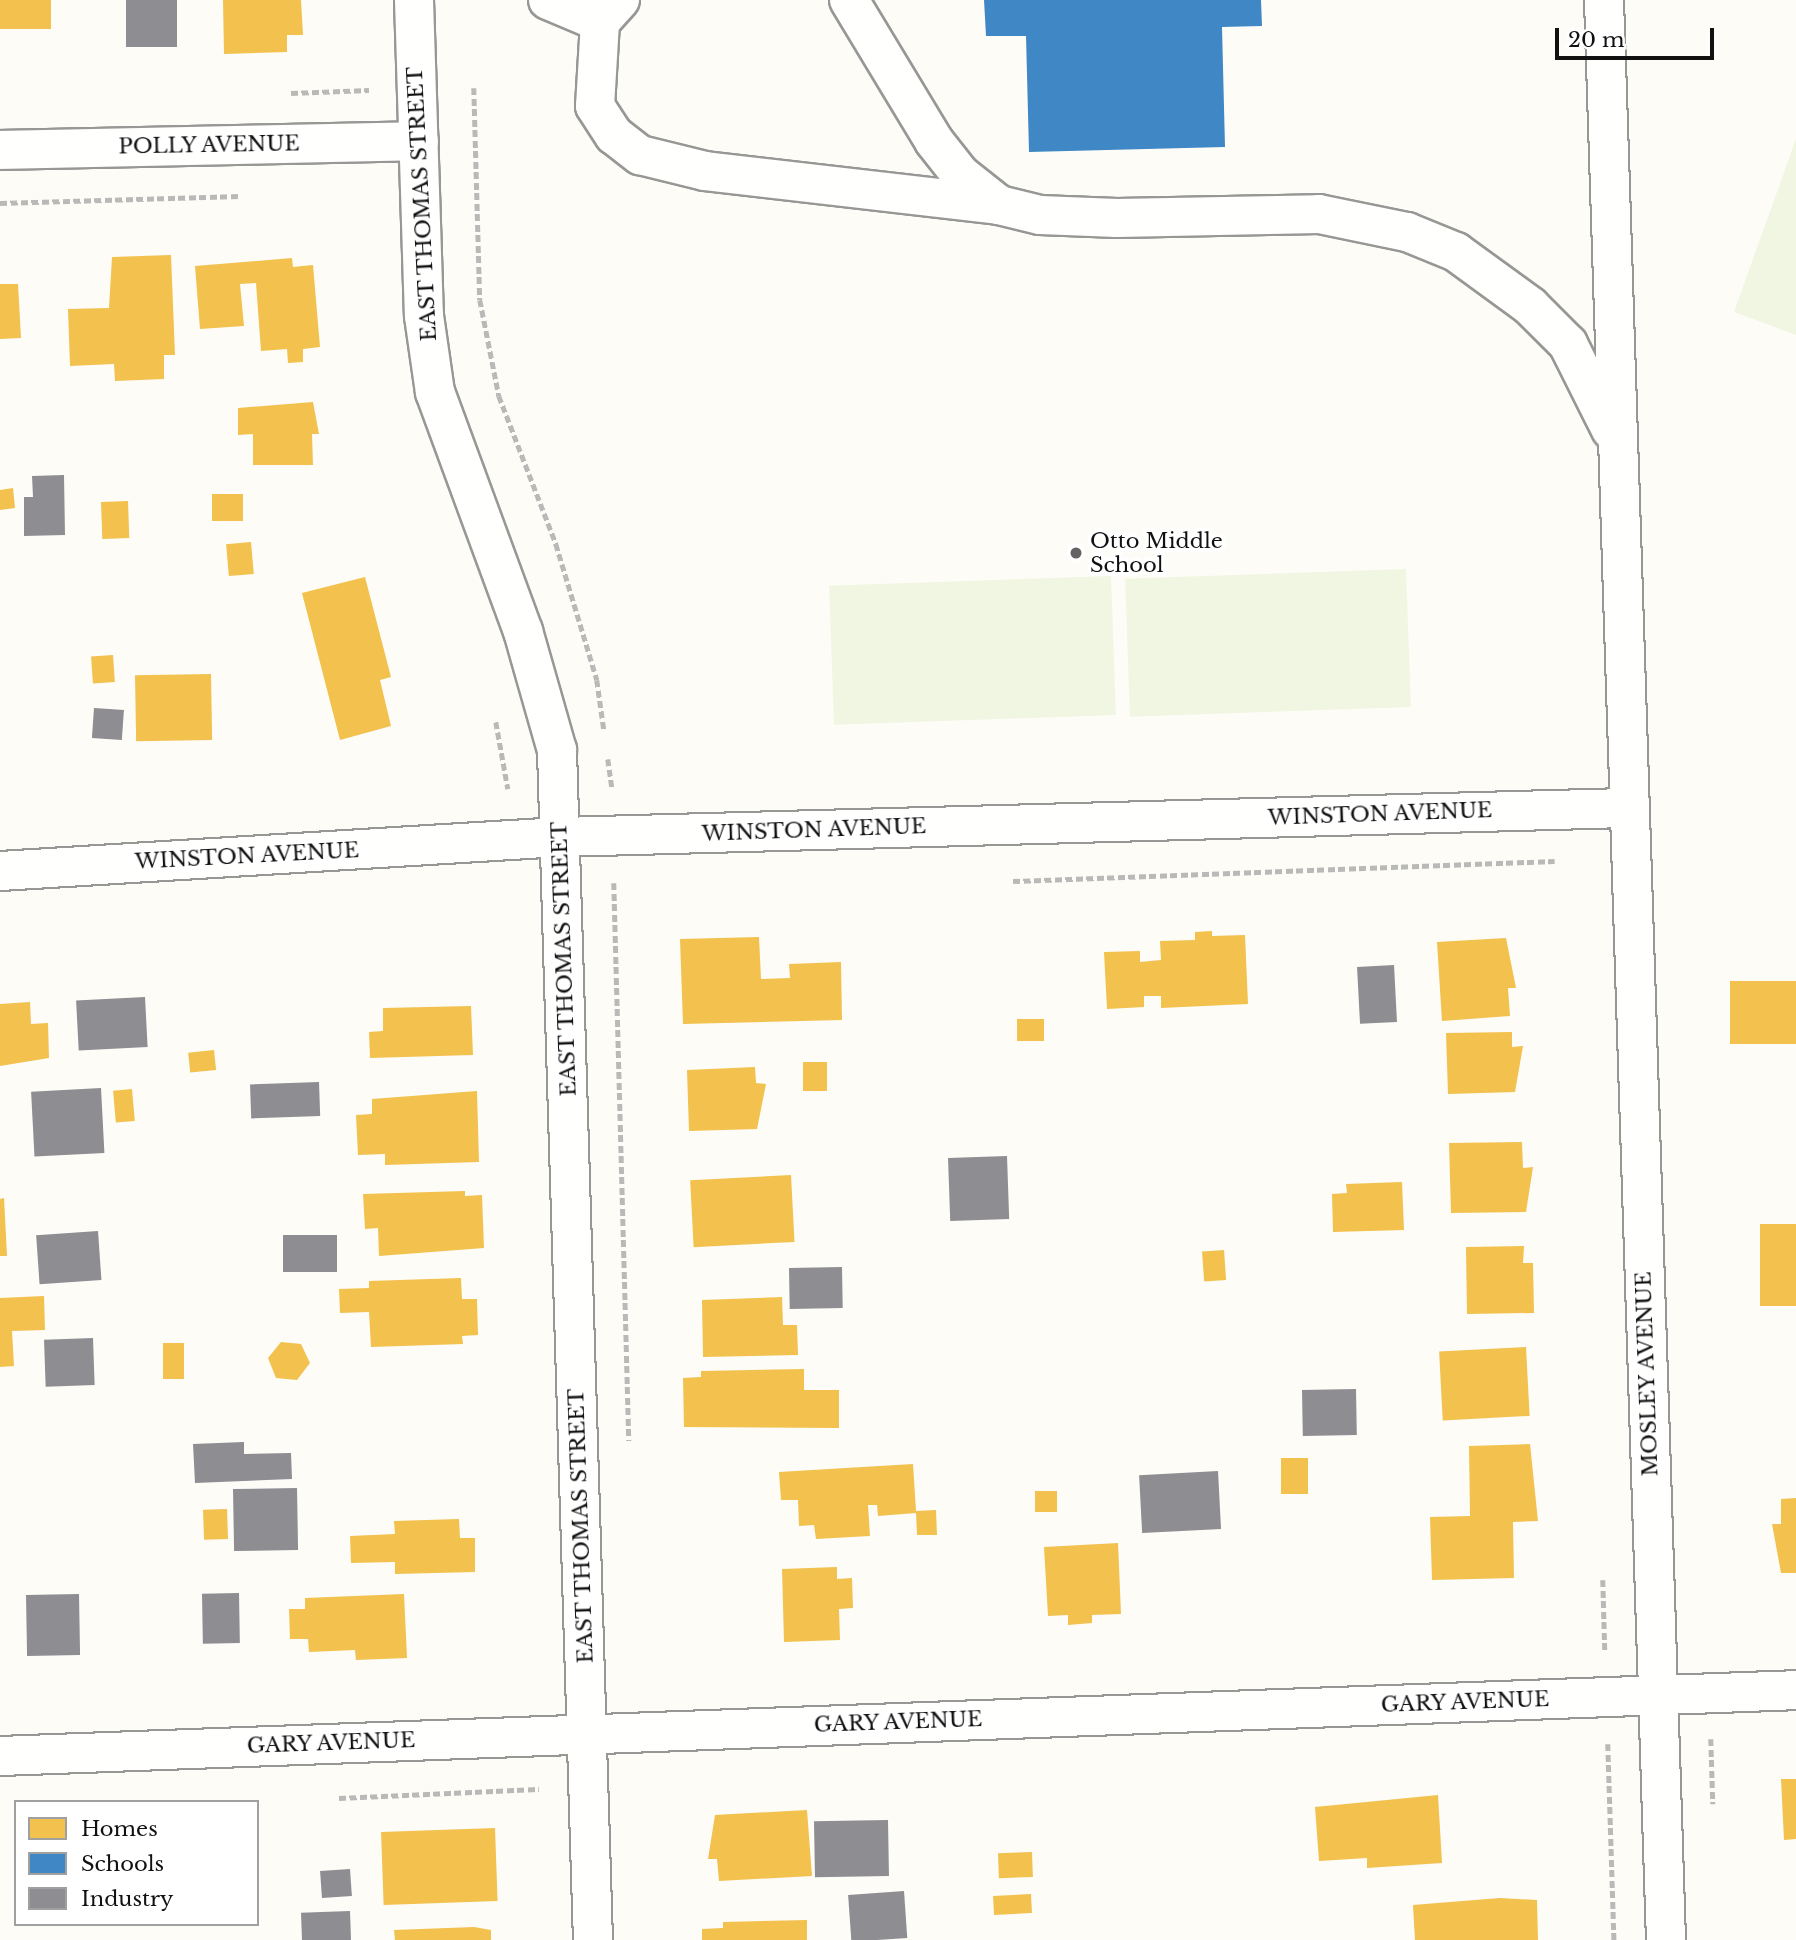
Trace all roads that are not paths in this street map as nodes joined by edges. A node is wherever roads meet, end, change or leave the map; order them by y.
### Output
1 (414, 0) edge
2 (548, 0) edge
3 (849, 0) edge
4 (1604, 0) edge
5 (610, 11) edge
6 (419, 141) junction
7 (0, 149) edge
8 (999, 205) junction
9 (1619, 463) junction
10 (1628, 808) junction
11 (561, 837) junction
12 (0, 871) edge
13 (1796, 1690) edge
14 (1658, 1695) junction
15 (588, 1734) junction
16 (0, 1756) edge
17 (593, 1940) edge
18 (1666, 1940) edge

1 - 6 street, EAST THOMAS STREET
2 - 5 street
3 - 8 street
4 - 9 street
5 - 8 street
6 - 7 street, POLLY AVENUE
6 - 11 street, EAST THOMAS STREET
8 - 9 street
9 - 10 street, MOSLEY AVENUE
10 - 11 street, WINSTON AVENUE
10 - 14 street, MOSLEY AVENUE
11 - 12 street, WINSTON AVENUE
11 - 15 street, EAST THOMAS STREET
13 - 14 street, GARY AVENUE
14 - 15 street, GARY AVENUE
14 - 18 street, MOSLEY AVENUE
15 - 16 street, GARY AVENUE
15 - 17 street, EAST THOMAS STREET

